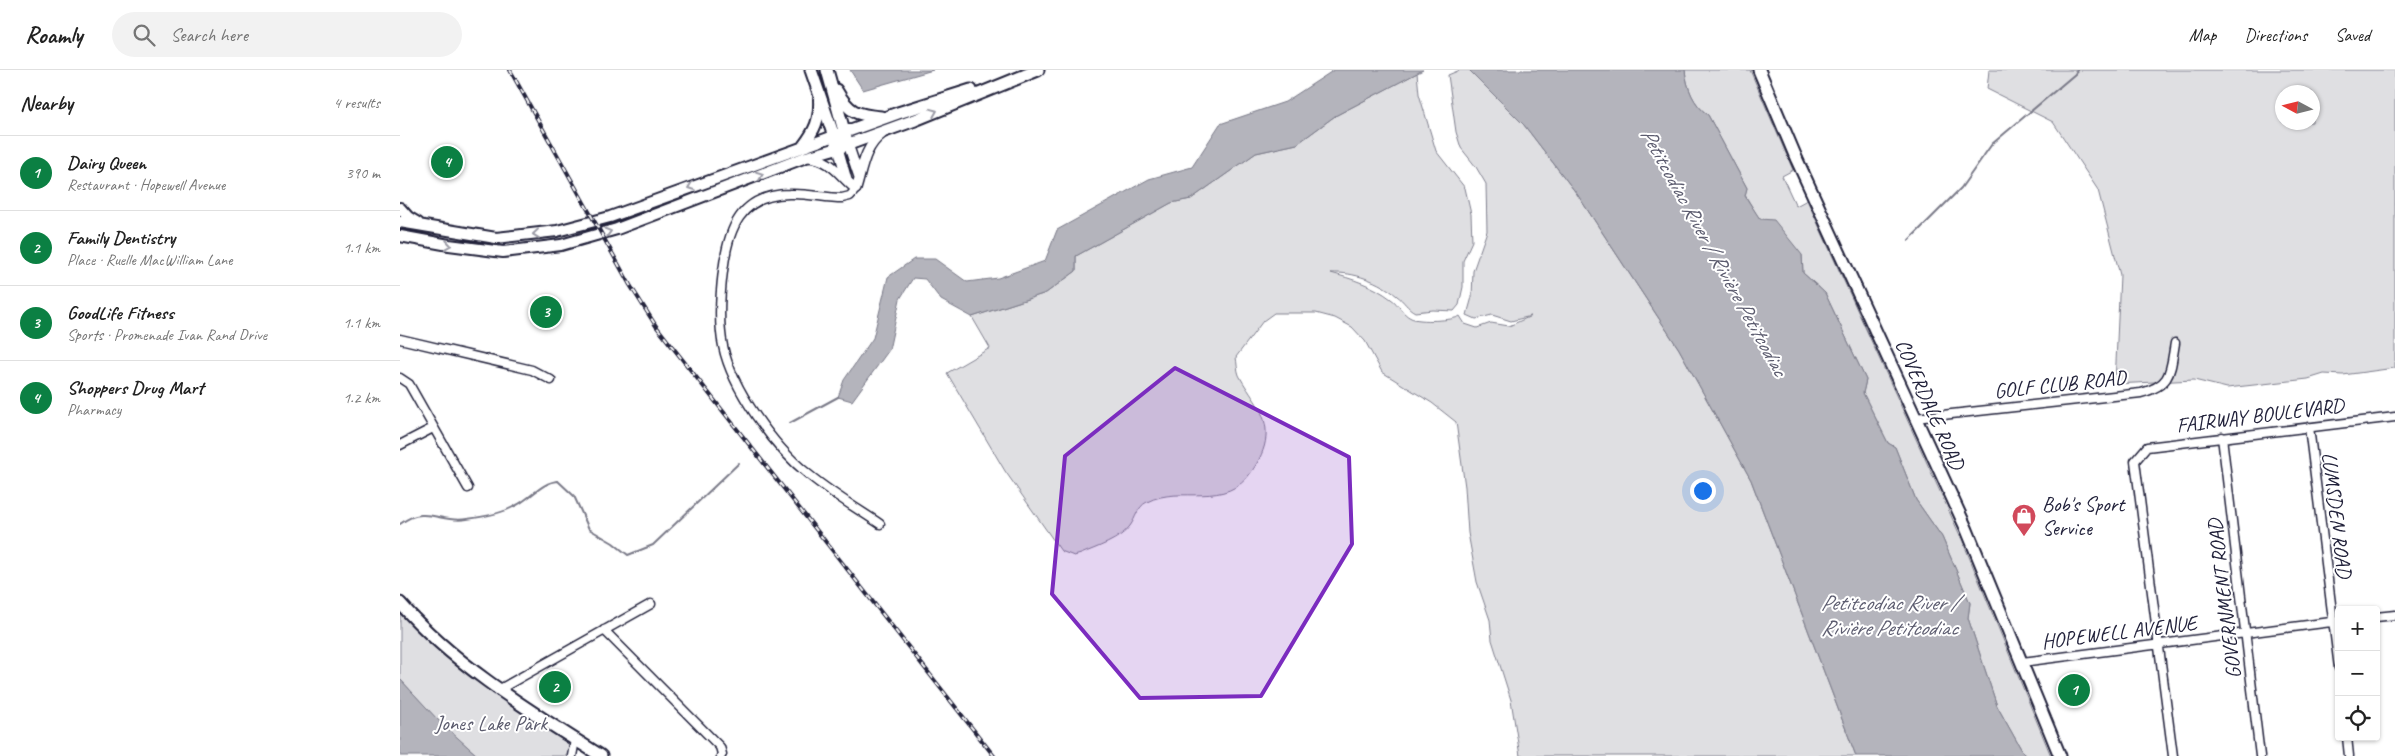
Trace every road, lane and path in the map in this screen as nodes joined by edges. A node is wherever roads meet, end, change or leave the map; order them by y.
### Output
1 (811, 70) edge
2 (1037, 70) edge
3 (1759, 70) edge
4 (828, 75) edge
5 (818, 91) junction
6 (885, 118) junction
7 (888, 130) junction
8 (835, 136) junction
9 (803, 146) junction
10 (839, 147) junction
11 (806, 157) junction
12 (860, 178) junction
13 (848, 182) junction
14 (856, 189) junction
15 (400, 208) edge
16 (400, 222) edge
17 (426, 227) junction
18 (400, 236) edge
19 (419, 239) junction
20 (400, 244) edge
21 (400, 339) edge
22 (2175, 343) dead end
23 (400, 378) edge
24 (551, 380) dead end
25 (2395, 417) edge
26 (1915, 418) junction
27 (2309, 427) junction
28 (432, 428) junction
29 (2222, 437) junction
30 (400, 445) edge
31 (468, 488) dead end
32 (880, 524) dead end
33 (400, 604) edge
34 (651, 604) dead end
35 (2335, 614) edge
36 (2395, 614) edge
37 (2380, 616) edge
38 (2335, 621) edge
39 (604, 630) junction
40 (2246, 632) junction
41 (2159, 644) junction
42 (2022, 662) junction
43 (500, 689) junction
44 (575, 740) junction
45 (2347, 741) edge
46 (722, 755) edge
47 (572, 756) edge
48 (601, 756) edge
49 (2060, 756) edge
50 (2173, 756) edge
51 (2260, 756) edge
52 (2349, 756) edge

1 - 5 main road
2 - 6 main road
7 -> 2 main road
3 - 26 main road, COVERDALE ROAD
4 - 6 main road
4 - 8 main road
5 - 8 main road
5 - 9 main road
6 - 8 main road
7 - 10 main road
7 - 12 street
8 - 9 main road
8 - 10 main road
9 -> 17 main road
10 - 11 main road
10 - 12 street
10 - 13 street
11 - 13 street
19 -> 11 main road
12 - 14 street
13 - 14 street
14 - 32 street
15 - 17 main road
16 - 17 main road
18 - 19 main road
19 - 20 main road
21 - 24 street
22 - 26 street, GOLF CLUB ROAD
23 - 28 street
25 - 27 street, FAIRWAY BOULEVARD
26 - 42 main road, COVERDALE ROAD
27 - 29 street, FAIRWAY BOULEVARD
27 - 35 street, LUMSDEN ROAD
28 - 30 street
28 - 31 street
29 - 40 street, GOVERNMENT ROAD
29 - 41 street, FAIRWAY BOULEVARD
33 - 43 main road
34 - 39 street
36 - 37 street
38 - 40 street, HOPEWELL AVENUE
39 - 43 street
39 - 46 street
40 - 41 street, HOPEWELL AVENUE
40 - 51 street, GOVERNMENT ROAD
41 - 42 street, HOPEWELL AVENUE
41 - 50 street
42 - 49 main road, COVERDALE ROAD
43 - 44 main road
44 - 47 street
44 - 48 main road
45 - 52 street

